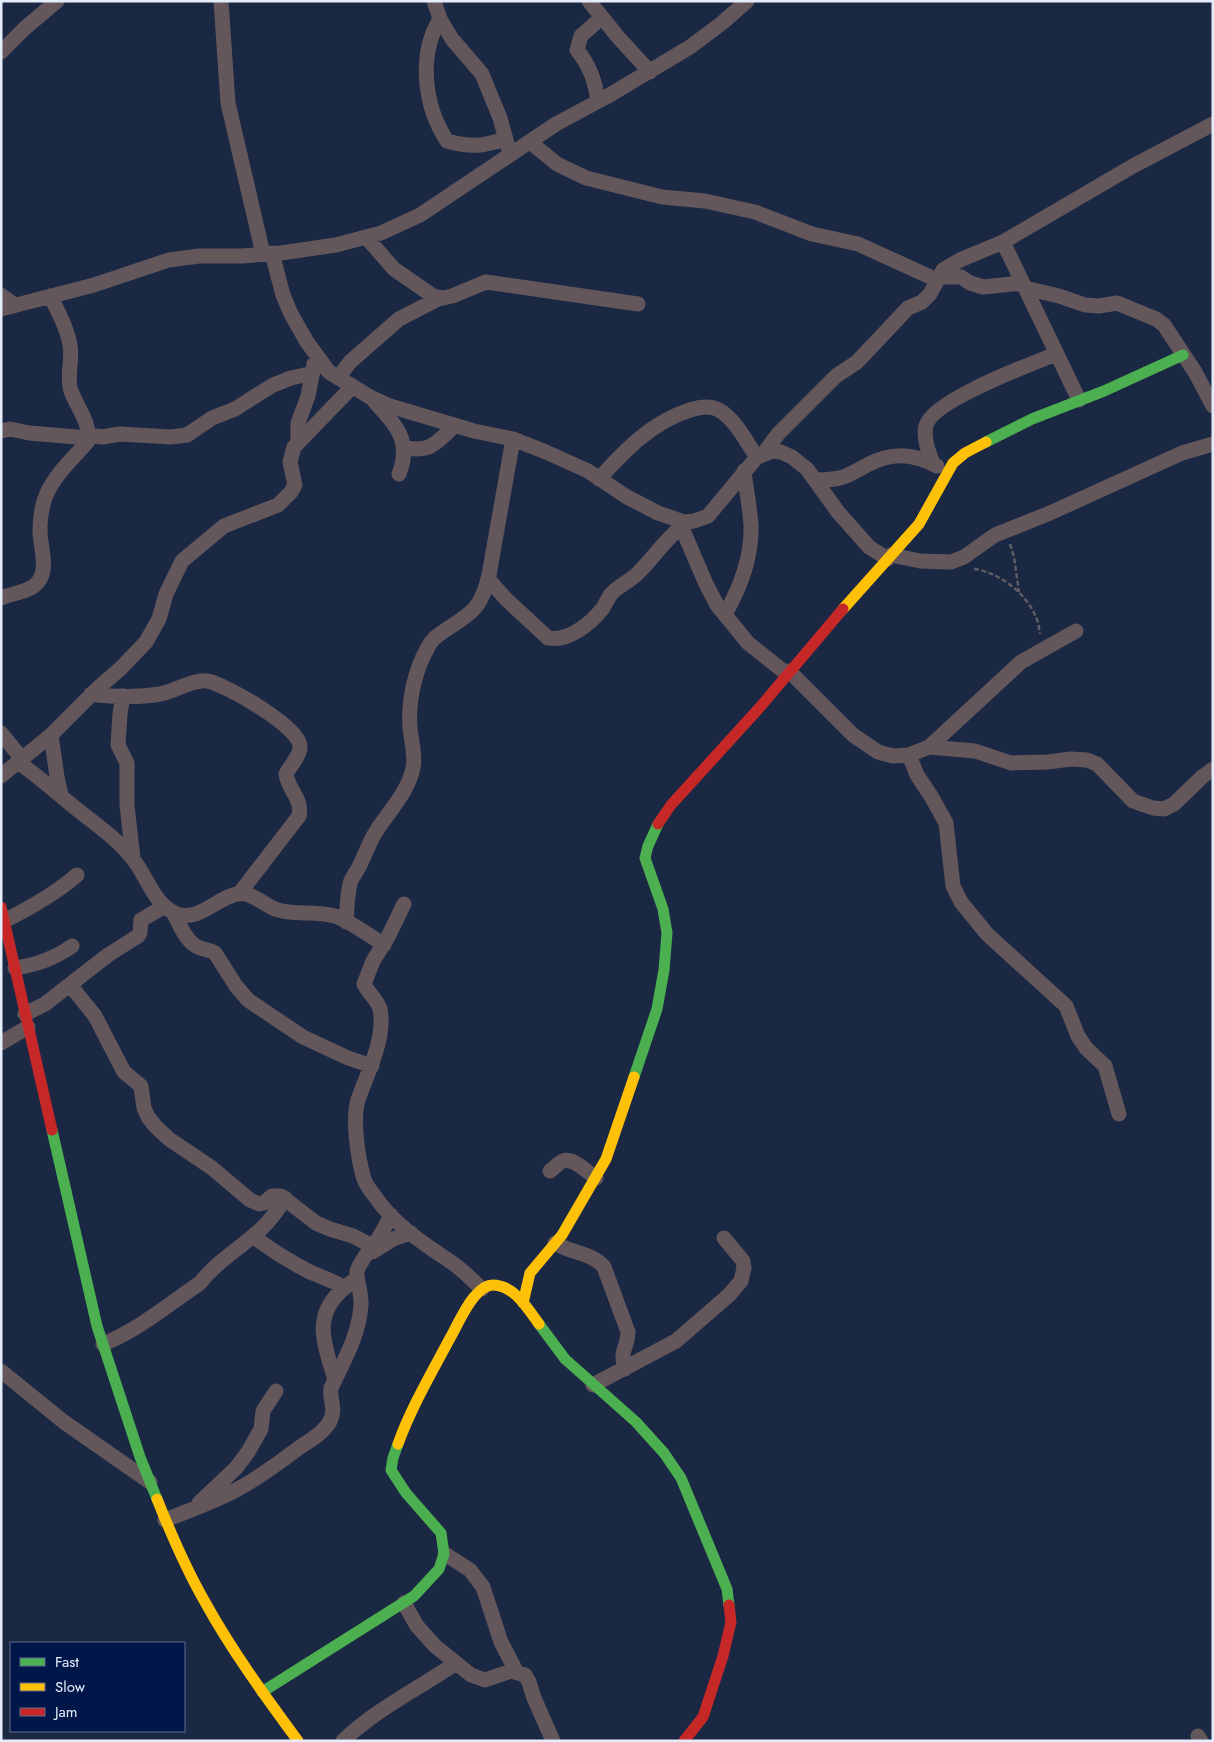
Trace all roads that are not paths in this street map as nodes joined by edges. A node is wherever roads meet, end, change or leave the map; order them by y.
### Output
1 (57, 1) edge
2 (221, 1) edge
3 (434, 1) edge
4 (590, 1) edge
5 (747, 1) edge
6 (602, 17) junction
7 (440, 19) junction
8 (1, 52) edge
9 (650, 72) junction
10 (598, 102) junction
11 (1213, 124) edge
12 (530, 142) junction
13 (508, 147) junction
14 (366, 237) junction
15 (1003, 242) junction
16 (268, 254) junction
17 (938, 278) junction
18 (1024, 285) junction
19 (1, 295) edge
20 (50, 296) junction
21 (440, 298) junction
22 (638, 304) dead end
23 (8, 307) edge
24 (316, 354) junction
25 (1056, 354) junction
26 (1183, 355) junction
27 (313, 373) junction
28 (338, 378) junction
29 (352, 387) junction
30 (370, 397) junction
31 (1079, 400) junction
32 (1213, 406) edge
33 (455, 426) junction
34 (1, 431) edge
35 (89, 436) junction
36 (512, 439) junction
37 (298, 443) junction
38 (1213, 444) edge
39 (404, 447) junction
40 (760, 455) junction
41 (933, 464) junction
42 (744, 471) junction
43 (948, 471) junction
44 (399, 474) dead end
45 (599, 478) junction
46 (816, 480) junction
47 (680, 524) junction
48 (890, 557) junction
49 (488, 579) junction
50 (1, 598) edge
51 (725, 614) junction
52 (1076, 631) dead end
53 (788, 672) junction
54 (91, 694) junction
55 (123, 696) junction
56 (1, 733) edge
57 (51, 735) junction
58 (929, 747) junction
59 (909, 755) junction
60 (20, 760) junction
61 (1213, 769) edge
62 (1, 776) edge
63 (61, 796) junction
64 (133, 859) junction
65 (77, 875) dead end
66 (239, 894) junction
67 (404, 904) dead end
68 (169, 909) junction
69 (3, 914) edge
70 (346, 922) junction
71 (384, 944) junction
72 (72, 946) dead end
73 (15, 968) junction
74 (70, 985) junction
75 (26, 1020) junction
76 (1, 1043) edge
77 (372, 1066) junction
78 (1119, 1114) dead end
79 (550, 1171) dead end
80 (596, 1178) junction
81 (285, 1198) junction
82 (391, 1215) junction
83 (410, 1233) junction
84 (253, 1236) junction
85 (724, 1238) dead end
86 (554, 1243) junction
87 (368, 1252) junction
88 (356, 1278) junction
89 (345, 1288) junction
90 (482, 1289) junction
91 (522, 1303) junction
92 (103, 1344) junction
93 (625, 1369) junction
94 (1, 1371) edge
95 (335, 1380) junction
96 (594, 1385) junction
97 (276, 1391) dead end
98 (150, 1482) junction
99 (196, 1509) junction
100 (165, 1520) junction
101 (445, 1554) junction
102 (404, 1602) junction
103 (456, 1663) junction
104 (516, 1671) junction
105 (262, 1692) junction
106 (298, 1741) edge
107 (343, 1741) edge
108 (553, 1741) edge
109 (684, 1741) edge

1 - 8 street
2 - 16 street
3 - 7 street
4 - 6 street
5 - 9 street
6 - 9 street
6 - 10 street
7 - 13 street
7 - 13 street
9 - 10 street
10 - 12 street
11 - 15 street
12 - 13 street
12 - 17 street
13 - 14 street
14 - 16 street
14 - 21 street
15 - 17 street
15 - 18 street
16 - 20 street
16 - 24 street
17 - 18 street
17 - 40 street
18 - 25 street
18 - 26 street
19 - 23 street
20 - 23 street
20 - 35 street
21 - 22 street
21 - 28 street
24 - 27 street
24 - 28 street
25 - 31 street
25 - 41 street
26 - 31 street
26 - 32 street
27 - 35 street
27 - 37 street
28 - 29 street
29 - 30 street
29 - 37 street
30 - 33 street
30 - 39 street
31 - 43 street
33 - 36 street
33 - 39 street
34 - 35 street
35 - 50 street
36 - 45 street
36 - 49 street
37 - 54 street
38 - 48 street
39 - 44 street
40 - 42 street
40 - 45 street
40 - 46 street
41 - 43 street
41 - 46 street
42 - 47 street
42 - 51 street
43 - 48 street
45 - 47 street
46 - 48 street
47 - 49 street
47 - 51 street
48 - 53 street
49 - 70 street
51 - 53 street
52 - 58 street
53 - 59 street
53 - 80 street
54 - 55 street
54 - 57 street
55 - 64 street
55 - 66 street
56 - 60 street
57 - 60 street
57 - 63 street
58 - 59 street
58 - 61 street
59 - 78 street
60 - 62 street
60 - 63 street
63 - 64 street
64 - 68 street
65 - 69 street
66 - 68 street
66 - 70 street
67 - 71 street
68 - 74 street
68 - 77 street
69 - 73 street
70 - 71 street
71 - 77 street
72 - 73 street
73 - 75 street
74 - 75 street
74 - 81 street
75 - 76 street
75 - 92 street
77 - 82 street
79 - 80 street
80 - 86 street
81 - 84 street
81 - 87 street
82 - 83 street
82 - 87 street
83 - 87 street
83 - 90 street
84 - 89 street
84 - 92 street
85 - 93 street
86 - 91 street
86 - 93 street
87 - 88 street
88 - 89 street
88 - 95 street
89 - 95 street
90 - 91 street
90 - 101 street
91 - 96 street
92 - 98 street
93 - 96 street
94 - 98 street
95 - 99 street
96 - 109 street
97 - 99 street
98 - 100 street
99 - 100 street
100 - 105 street
101 - 102 street
101 - 104 street
102 - 103 street
102 - 105 street
103 - 104 street
103 - 107 street
104 - 108 street
105 - 106 street

